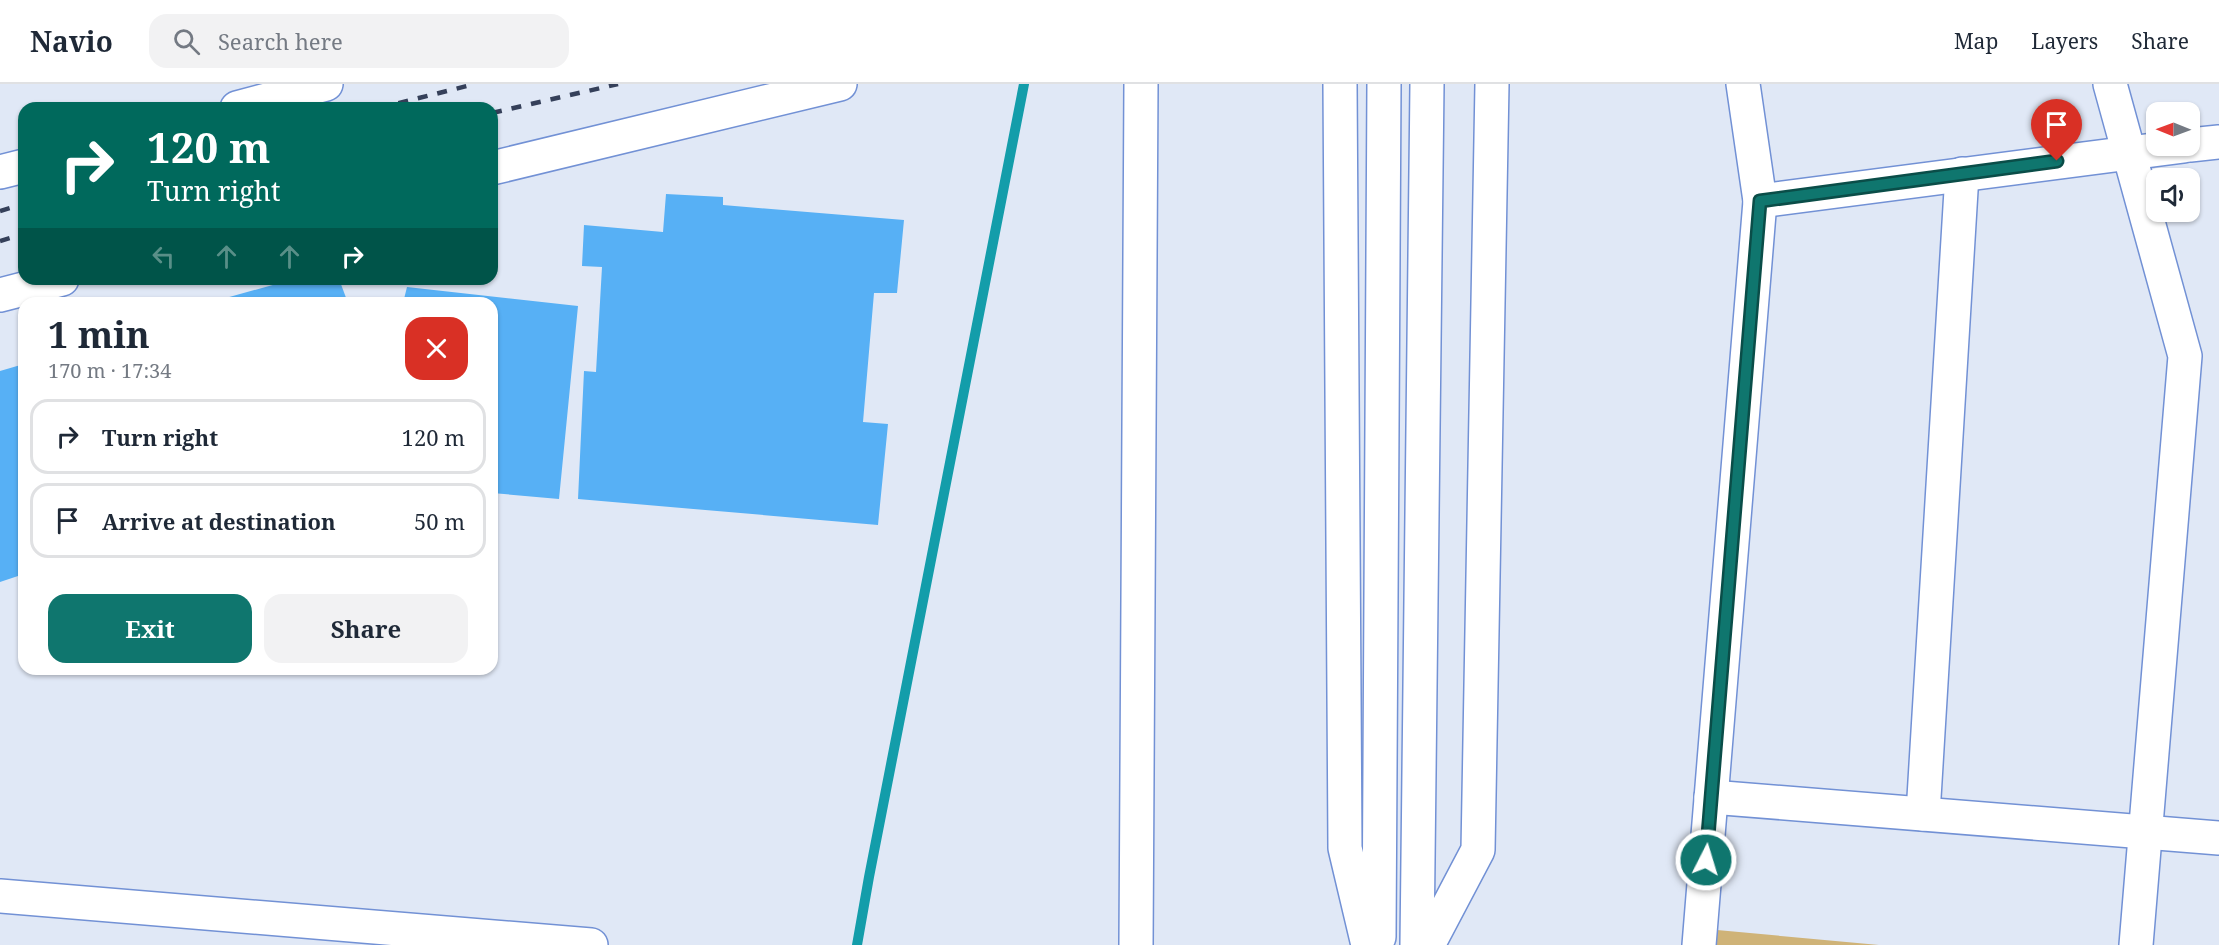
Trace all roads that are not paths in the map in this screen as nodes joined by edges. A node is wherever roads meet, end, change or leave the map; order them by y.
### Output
1 (326, 84) edge
2 (840, 84) edge
3 (1141, 84) edge
4 (1340, 84) edge
5 (1384, 84) edge
6 (1426, 84) edge
7 (1492, 84) edge
8 (1743, 84) edge
9 (2110, 84) edge
10 (259, 102) edge
11 (2219, 142) edge
12 (2200, 144) edge
13 (2146, 150) edge
14 (2128, 152) junction
15 (498, 167) edge
16 (18, 168) edge
17 (0, 172) edge
18 (1962, 174) junction
19 (1760, 201) junction
20 (39, 285) edge
21 (0, 295) edge
22 (1711, 797) junction
23 (1923, 814) junction
24 (2145, 832) junction
25 (2219, 838) edge
26 (0, 896) edge
27 (591, 945) edge
28 (1136, 945) edge
29 (1368, 945) edge
30 (1379, 945) edge
31 (1417, 945) edge
32 (1428, 945) edge
33 (1699, 945) edge
34 (2136, 945) edge

1 - 10 street
2 - 15 street
3 - 28 street
4 - 29 street
5 - 30 street
6 - 31 street
7 - 32 street
8 - 19 street
9 - 14 street
11 - 12 street
13 - 14 street
14 - 18 street
14 - 24 street
16 - 17 street
18 - 19 street
18 - 23 street
19 - 22 street
20 - 21 street
22 - 23 street
22 - 33 street
23 - 24 street
24 - 25 street
24 - 34 street
26 - 27 street

